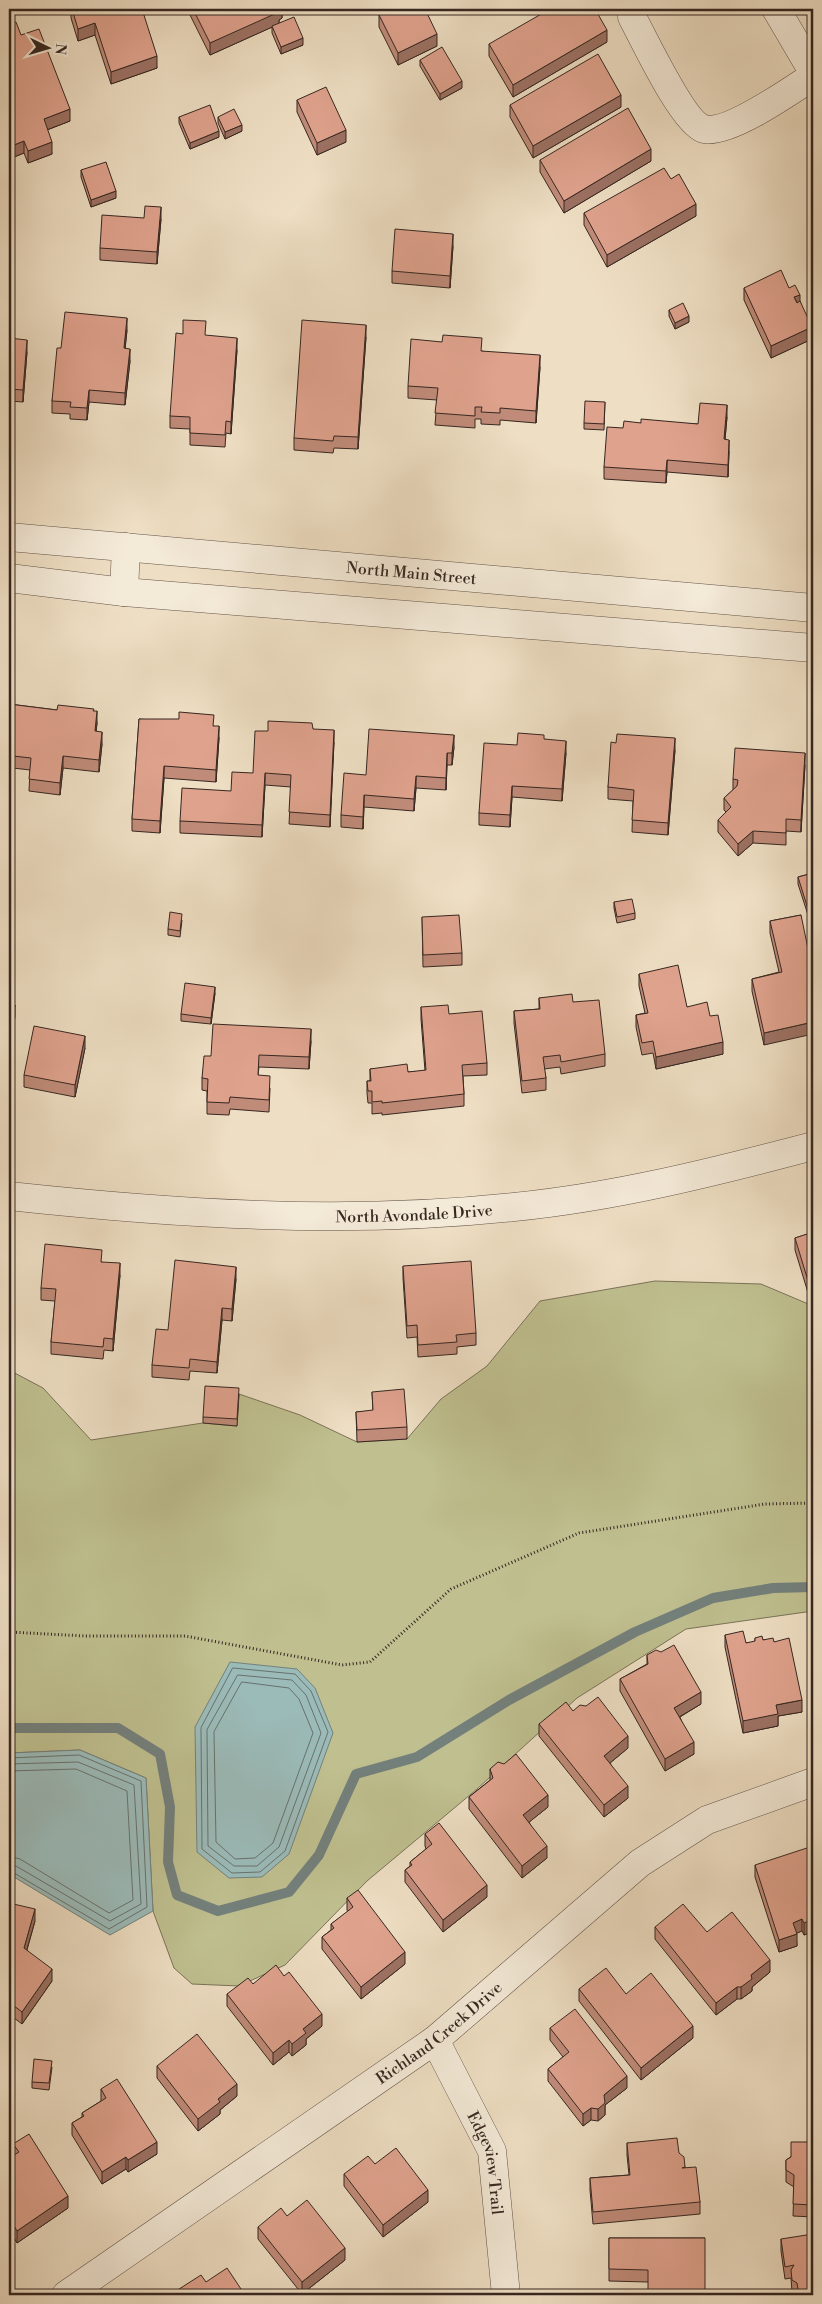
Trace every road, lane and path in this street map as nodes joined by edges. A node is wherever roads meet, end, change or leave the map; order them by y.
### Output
1 (776, 9) edge
2 (632, 17) dead end
3 (813, 74) edge
4 (9, 537) edge
5 (126, 547) junction
6 (9, 578) edge
7 (124, 592) junction
8 (813, 608) edge
9 (813, 648) edge
10 (813, 1146) edge
11 (9, 1196) edge
12 (813, 1502) edge
13 (9, 1632) edge
14 (813, 1782) edge
15 (435, 2040) junction
16 (66, 2295) edge
17 (506, 2295) edge

1 - 3 street
2 - 3 street
4 - 5 street, North Main Street
5 - 7 street
5 - 8 street, North Main Street
6 - 7 street
7 - 9 street
10 - 11 street, North Avondale Drive
12 - 13 path
14 - 15 street, Richland Creek Drive
15 - 16 street, Richland Creek Drive
15 - 17 street, Edgeview Trail

